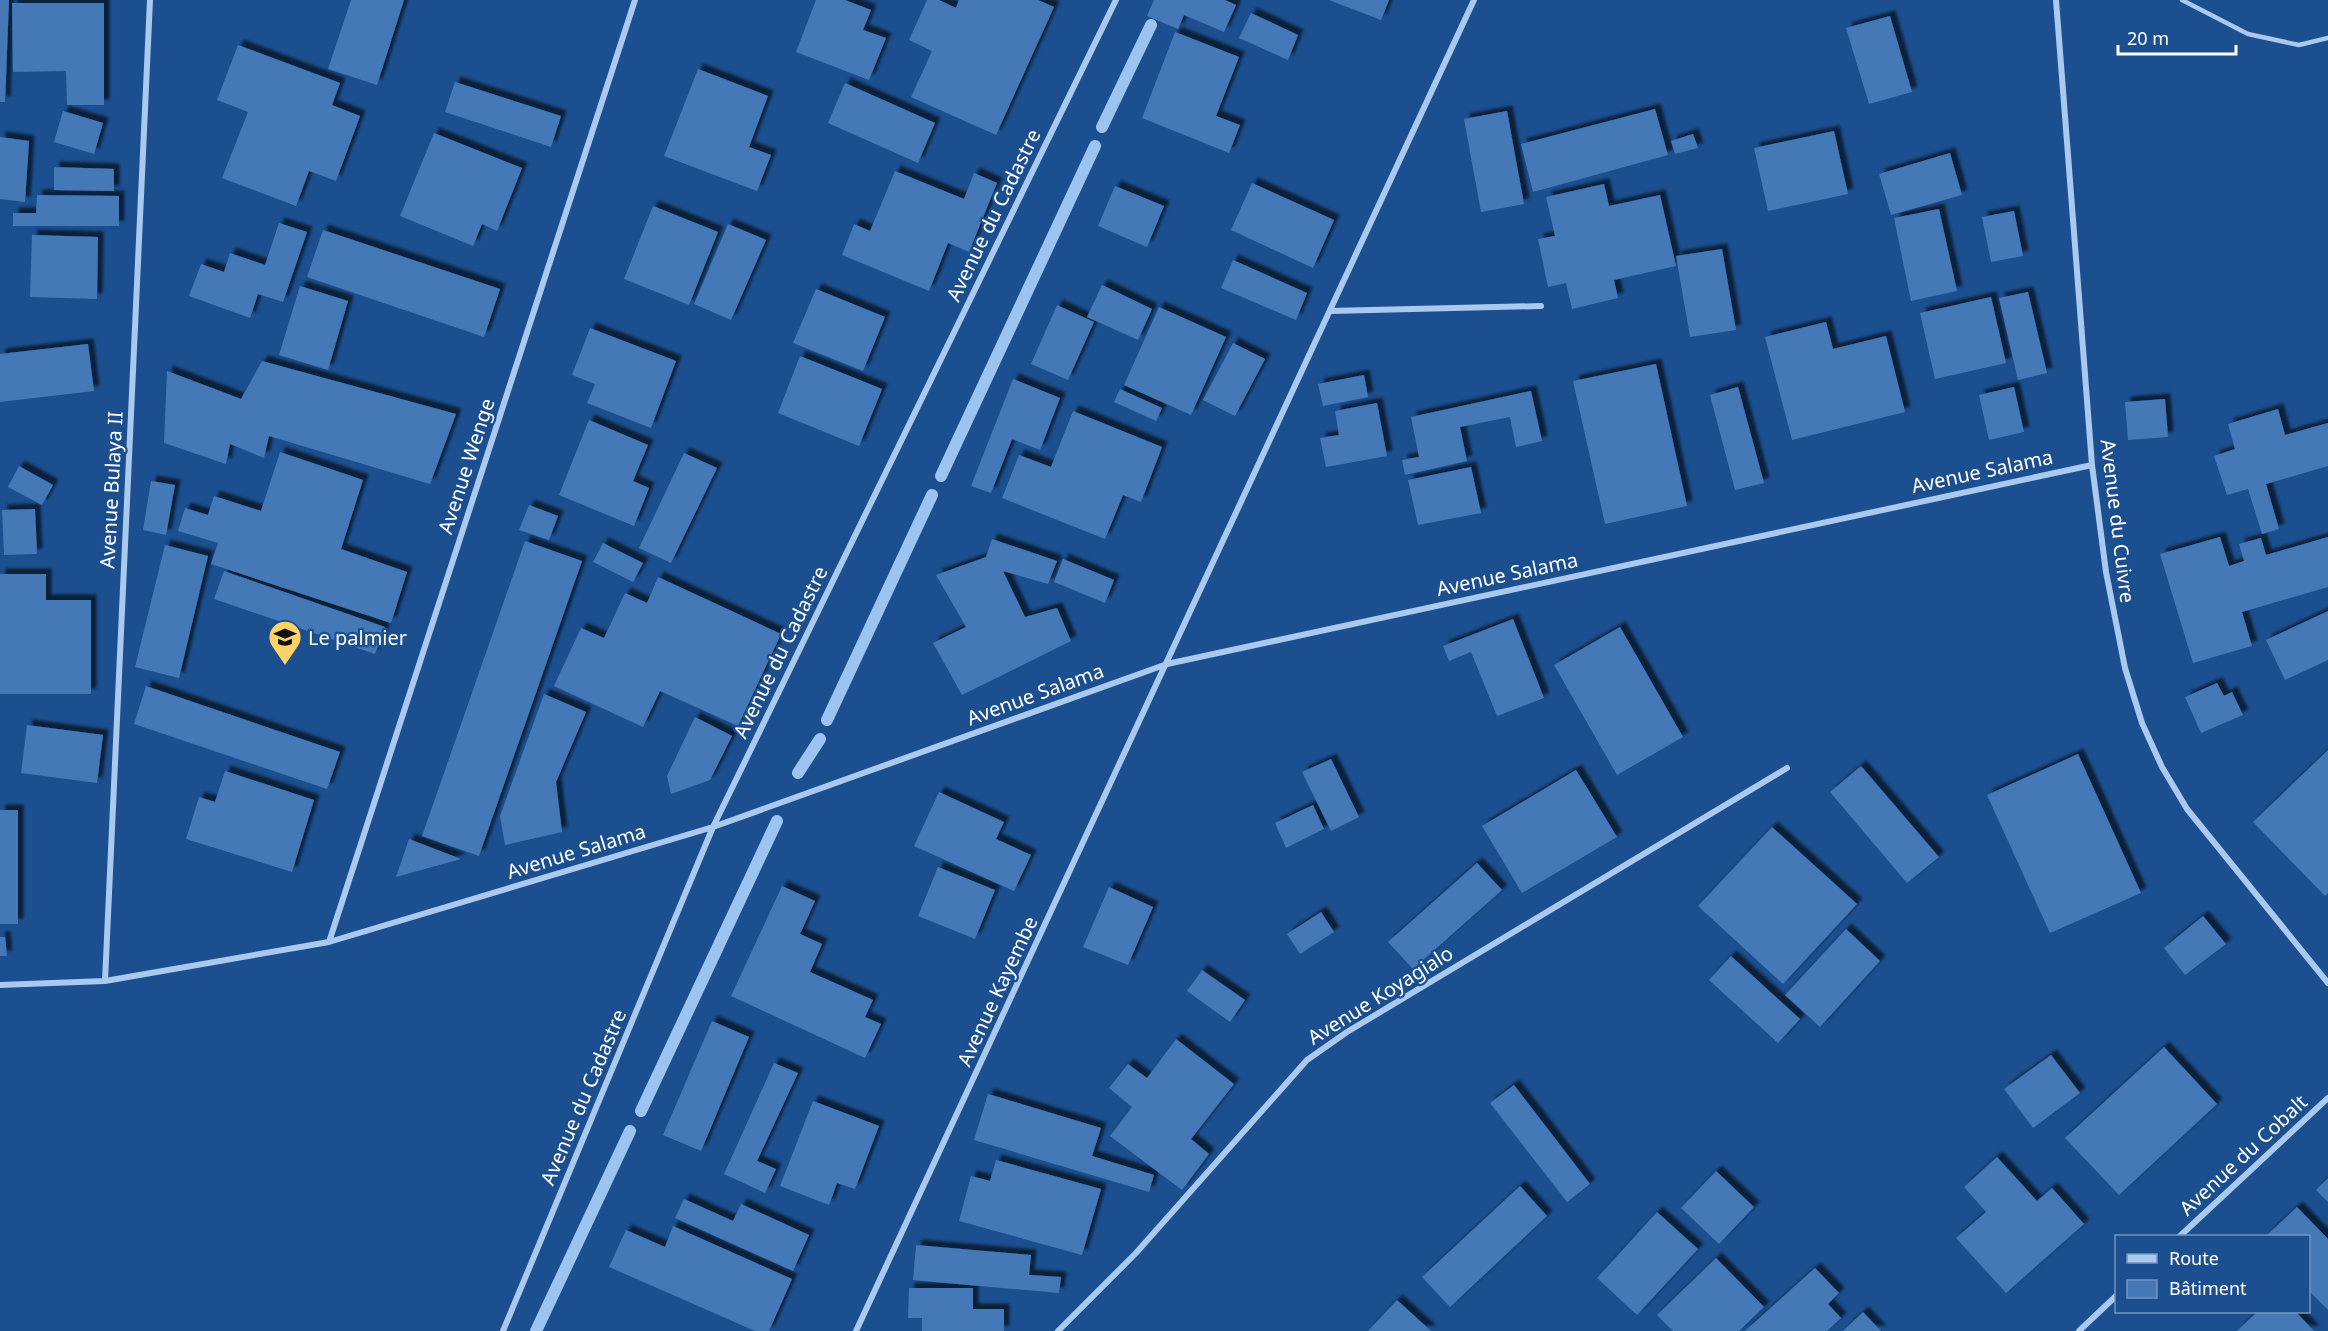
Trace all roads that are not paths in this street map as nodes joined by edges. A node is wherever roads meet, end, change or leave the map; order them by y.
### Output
1 (150, 0) edge
2 (635, 0) edge
3 (1116, 0) edge
4 (1474, 0) edge
5 (2056, 0) edge
6 (2182, 0) edge
7 (2328, 38) edge
8 (1541, 306) dead end
9 (1330, 311) junction
10 (2092, 465) junction
11 (1167, 664) junction
12 (1787, 768) dead end
13 (713, 826) junction
14 (328, 942) junction
15 (105, 981) junction
16 (2328, 983) edge
17 (0, 986) edge
18 (2328, 1098) edge
19 (2181, 1235) edge
20 (2115, 1297) edge
21 (503, 1331) edge
22 (856, 1331) edge
23 (1058, 1331) edge
24 (2079, 1331) edge

1 - 15 street, Avenue Bulaya II
2 - 14 street, Avenue Wenge
3 - 13 street, Avenue du Cadastre
4 - 9 street, Avenue Kayembe
5 - 10 street, Avenue du Cuivre
6 - 7 lane
8 - 9 street
9 - 11 street, Avenue Kayembe
10 - 11 street, Avenue Salama
10 - 16 street, Avenue du Cuivre
11 - 13 street, Avenue Salama
11 - 22 street, Avenue Kayembe
12 - 23 street, Avenue Koyagialo
13 - 14 street, Avenue Salama
13 - 21 street, Avenue du Cadastre
14 - 15 street, Avenue Salama
15 - 17 street, Avenue Salama
18 - 19 street, Avenue du Cobalt
20 - 24 street

